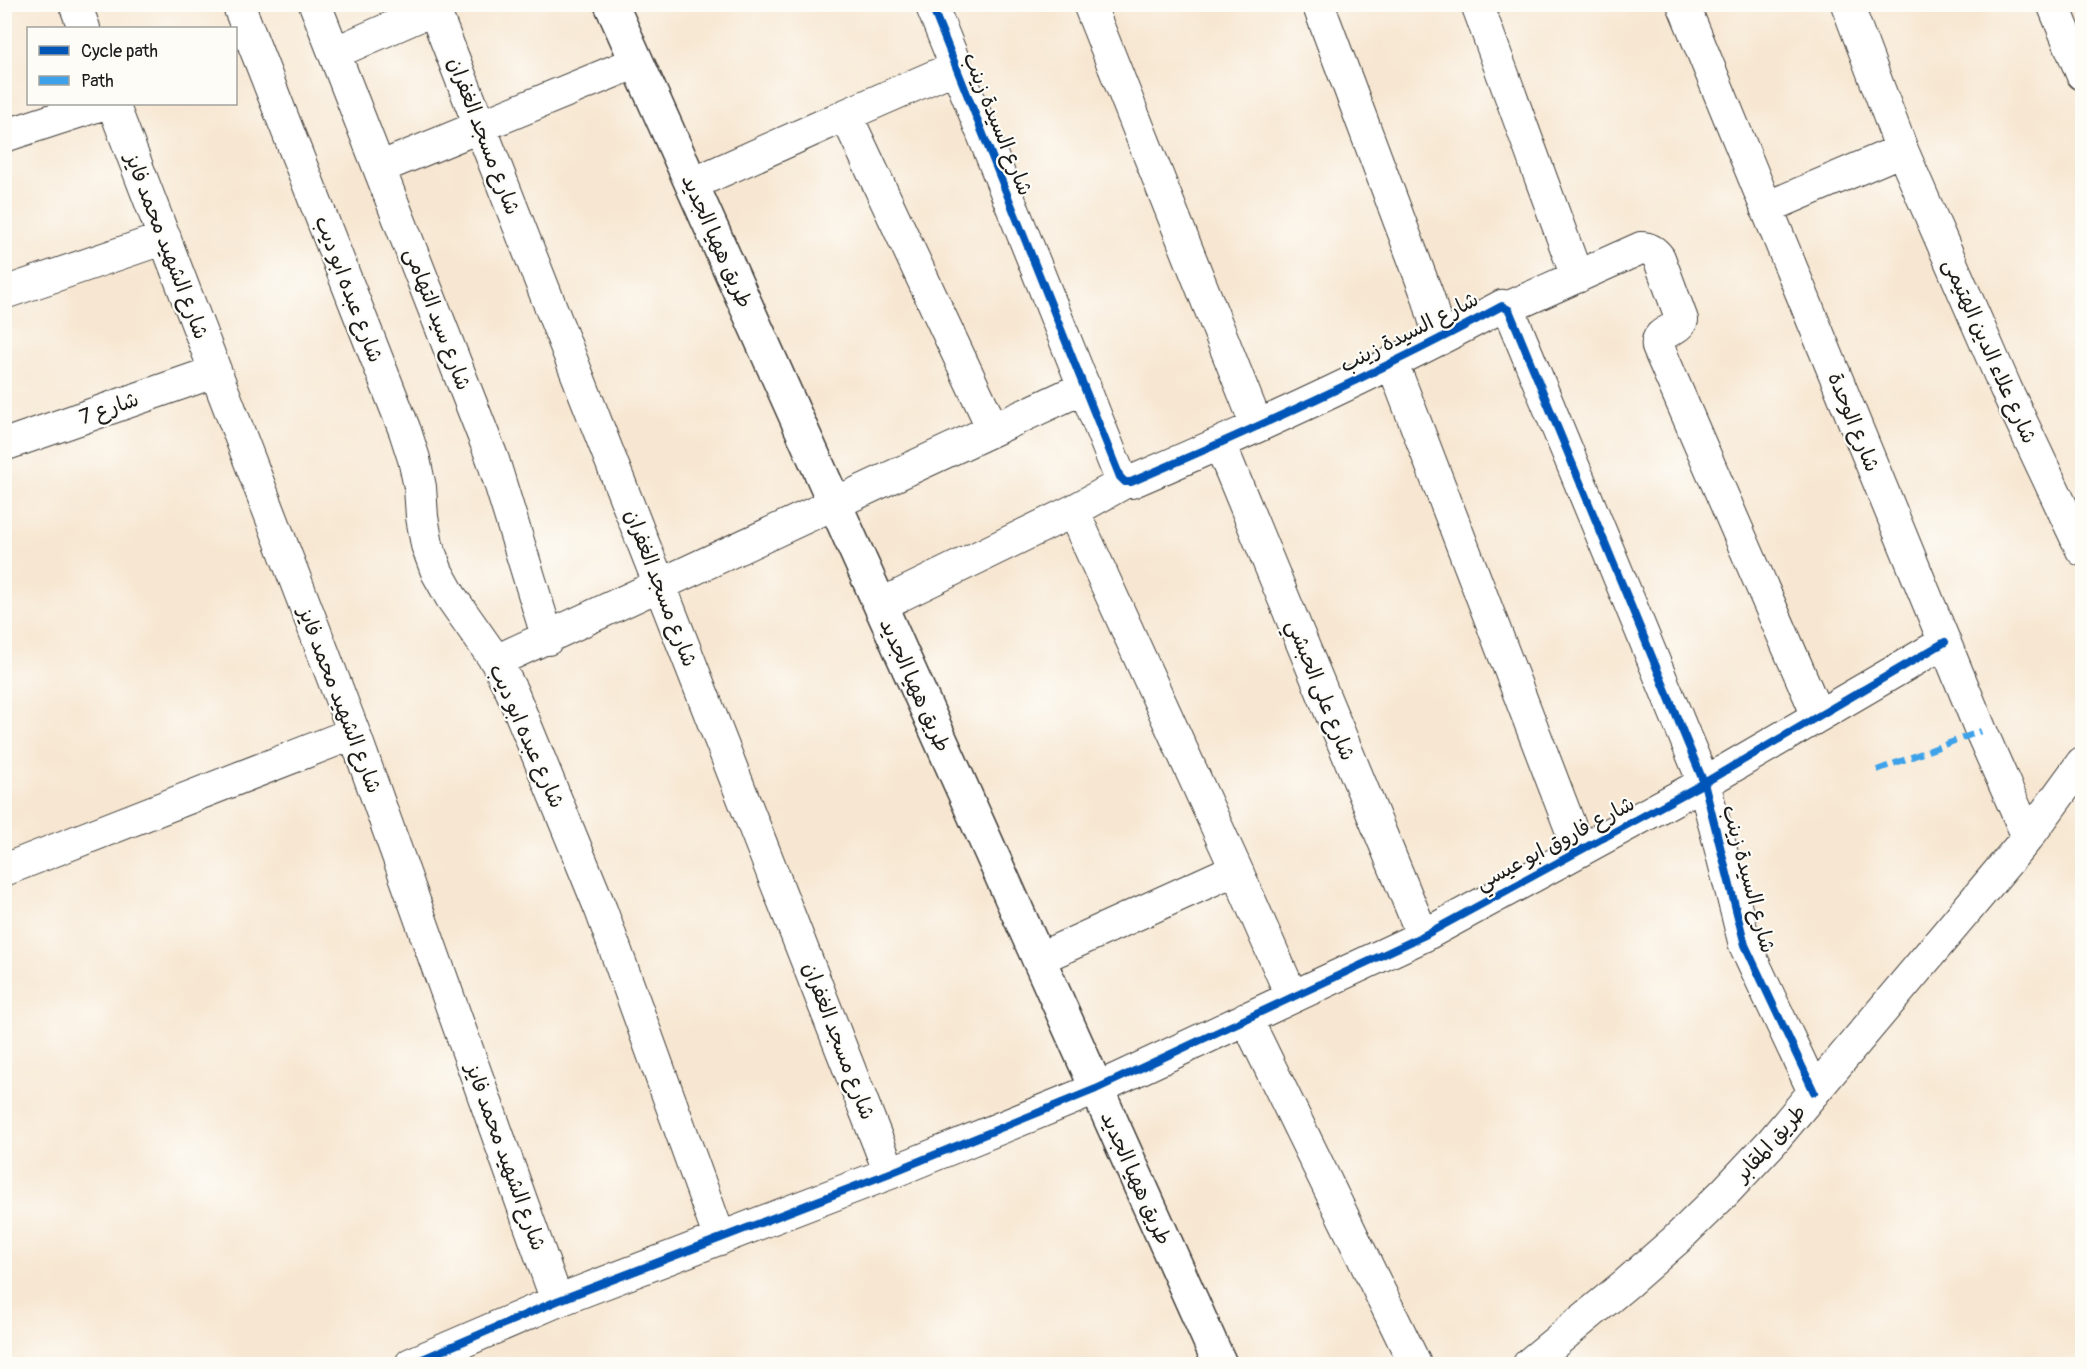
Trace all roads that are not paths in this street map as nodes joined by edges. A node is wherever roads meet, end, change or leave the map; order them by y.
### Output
1 (75, 4) edge
2 (238, 4) edge
3 (315, 4) edge
4 (611, 4) edge
5 (931, 4) edge
6 (1089, 4) edge
7 (1318, 4) edge
8 (1476, 4) edge
9 (1683, 4) edge
10 (1847, 4) edge
11 (2053, 4) edge
12 (433, 7) edge
13 (84, 27) edge
14 (334, 53) junction
15 (637, 62) junction
16 (956, 67) junction
17 (2082, 74) edge
18 (99, 105) edge
19 (112, 105) edge
20 (846, 115) junction
21 (480, 127) junction
22 (4, 136) edge
23 (1902, 150) junction
24 (379, 168) junction
25 (692, 184) junction
26 (1766, 208) junction
27 (165, 238) junction
28 (1577, 277) junction
29 (4, 293) edge
30 (1507, 308) junction
31 (1440, 339) junction
32 (1392, 362) junction
33 (214, 372) junction
34 (1085, 387) junction
35 (1257, 426) junction
36 (993, 429) junction
37 (1220, 444) junction
38 (4, 445) edge
39 (1125, 482) junction
40 (834, 503) junction
41 (1073, 510) junction
42 (2082, 550) edge
43 (660, 585) junction
44 (880, 605) junction
45 (548, 639) junction
46 (1945, 642) junction
47 (496, 662) junction
48 (1818, 716) junction
49 (354, 733) junction
50 (2082, 763) edge
51 (1704, 783) junction
52 (2028, 837) junction
53 (1579, 850) junction
54 (1236, 869) junction
55 (4, 870) edge
56 (1423, 936) junction
57 (1038, 959) junction
58 (1292, 997) junction
59 (1246, 1018) junction
60 (1096, 1089) junction
61 (1814, 1092) junction
62 (890, 1173) junction
63 (720, 1239) junction
64 (557, 1301) junction
65 (411, 1365) edge
66 (1220, 1365) edge
67 (1415, 1365) edge
68 (1529, 1365) edge

1 - 13 street
2 - 47 street, شارع عبده ابو ديب
3 - 14 street, شارع سيد التهامى
4 - 15 main road, طريق ههيا الجديد
5 - 16 street, شارع السيدة زينب
6 - 35 street
7 - 31 street
8 - 28 street
9 - 26 street, شارع الوحدة
10 - 23 street, شارع علاء الدين الهتيمى
11 - 17 street
12 - 14 street
12 - 21 street, شارع مسجد الغفران
14 - 24 street, شارع سيد التهامى
15 - 21 street
15 - 25 main road, طريق ههيا الجديد
16 - 20 street
16 - 34 street, شارع السيدة زينب
18 - 22 street
19 - 27 street, شارع الشهيد محمد فايز
20 - 25 street
20 - 36 street
21 - 24 street
21 - 43 street, شارع مسجد الغفران
23 - 26 street
23 - 42 street, شارع علاء الدين الهتيمى
24 - 45 street, شارع سيد التهامى
25 - 40 main road, طريق ههيا الجديد
26 - 46 street, شارع الوحدة
27 - 29 street
27 - 33 street, شارع الشهيد محمد فايز
28 - 30 street
28 - 48 street
30 - 31 street, شارع السيدة زينب
30 - 51 street, شارع السيدة زينب
31 - 32 street, شارع السيدة زينب
32 - 35 street, شارع السيدة زينب
32 - 53 street
33 - 38 street, شارع 7
33 - 49 street, شارع الشهيد محمد فايز
34 - 36 street
34 - 39 street, شارع السيدة زينب
35 - 37 street, شارع السيدة زينب
36 - 40 street
37 - 39 street, شارع السيدة زينب
37 - 56 street, شارع على الحبشي
39 - 41 street
40 - 43 street
40 - 44 main road, طريق ههيا الجديد
41 - 44 street
41 - 54 street
43 - 45 street
43 - 62 street, شارع مسجد الغفران
44 - 57 main road, طريق ههيا الجديد
45 - 47 street
46 - 48 street, شارع فاروق ابو عيسي
46 - 52 street, شارع الوحدة
47 - 63 street, شارع عبده ابو ديب
48 - 51 street, شارع فاروق ابو عيسي
49 - 55 street
49 - 64 street, شارع الشهيد محمد فايز
50 - 52 street, طريق المقابر
51 - 53 street, شارع فاروق ابو عيسي
51 - 61 street, شارع السيدة زينب
52 - 61 street, طريق المقابر
53 - 56 street, شارع فاروق ابو عيسي
54 - 57 street
54 - 58 street
56 - 58 street, شارع فاروق ابو عيسي
57 - 60 main road, طريق ههيا الجديد
58 - 59 street, شارع فاروق ابو عيسي
59 - 60 street, شارع فاروق ابو عيسي
59 - 67 street
60 - 62 street, شارع فاروق ابو عيسي
60 - 66 main road, طريق ههيا الجديد
61 - 68 street, طريق المقابر
62 - 63 street, شارع فاروق ابو عيسي
63 - 64 street, شارع فاروق ابو عيسي
64 - 65 street, شارع فاروق ابو عيسي

